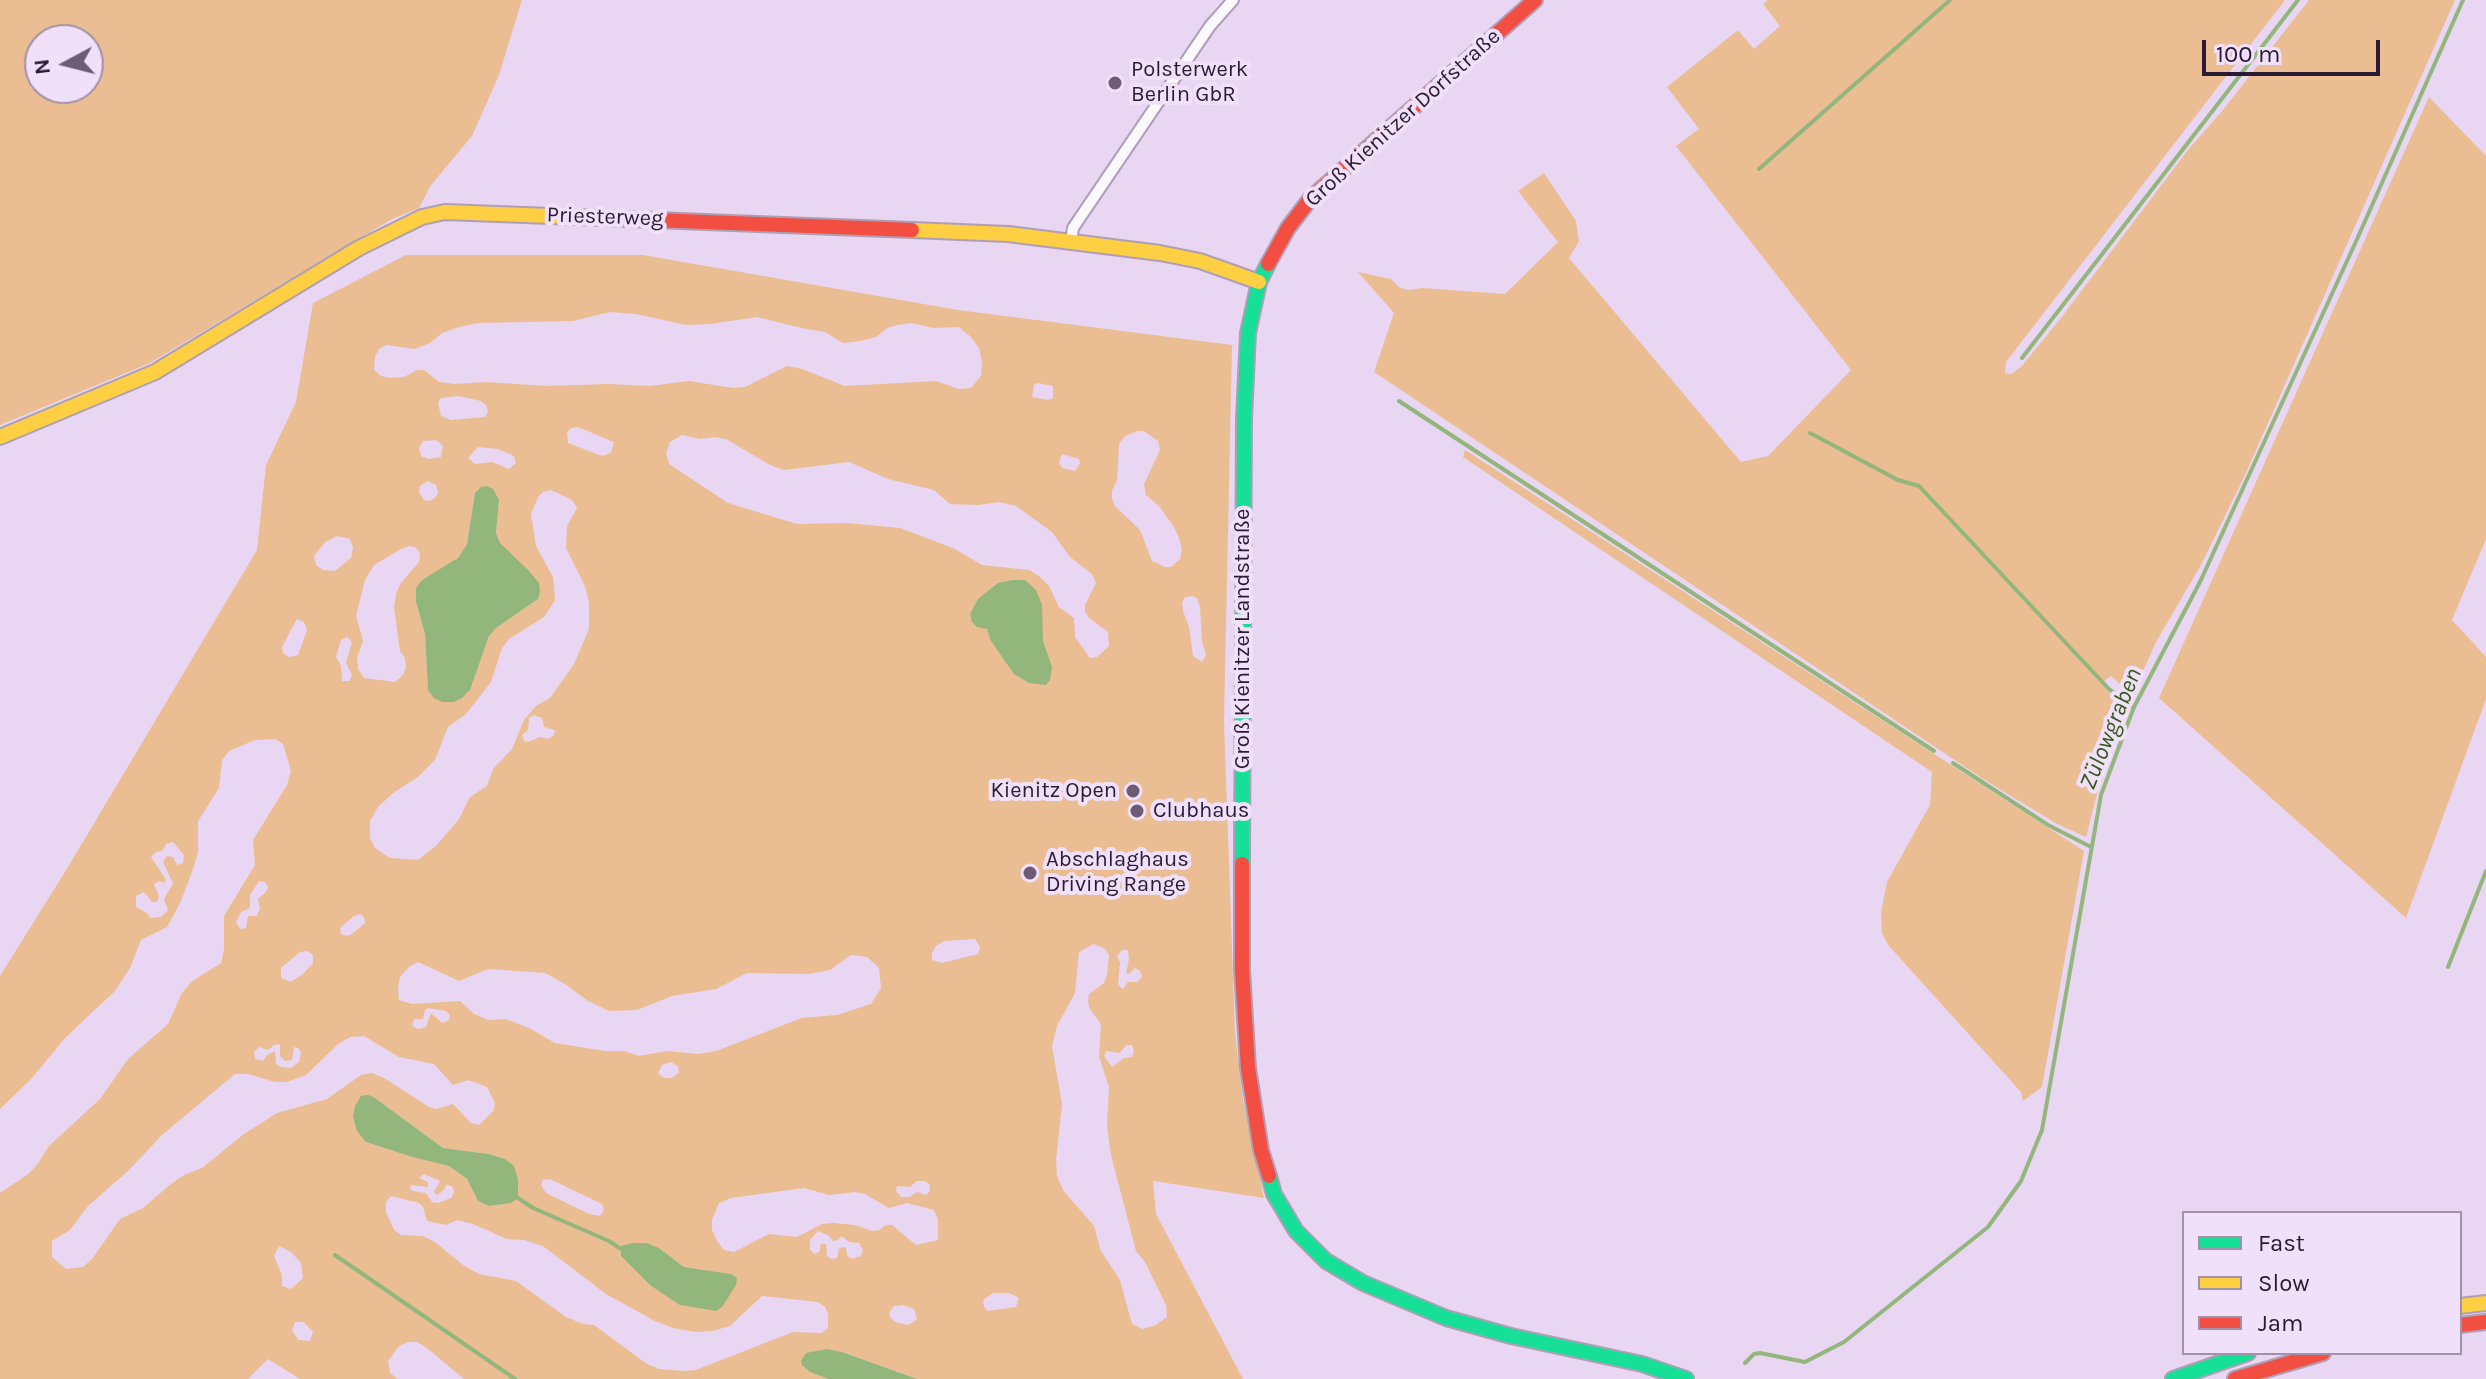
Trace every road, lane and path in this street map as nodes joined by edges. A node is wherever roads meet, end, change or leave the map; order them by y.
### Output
1 (1233, 0) edge
2 (1535, 0) edge
3 (1071, 242) junction
4 (1259, 282) junction
5 (1248, 333) joint
6 (0, 437) edge
7 (2486, 1303) edge
8 (2462, 1306) edge
9 (2486, 1322) edge
10 (2462, 1325) edge
11 (2242, 1355) edge
12 (2316, 1355) edge
13 (1686, 1379) edge
14 (2173, 1379) edge
15 (2235, 1379) edge

1 - 3 street
2 - 4 main road, Groß Kienitzer Dorfstraße
3 - 4 main road, Priesterweg
3 - 6 main road, Priesterweg
4 - 5 main road, Groß Kienitzer Dorfstraße
5 - 13 main road, Groß Kienitzer Landstraße
7 - 8 main road
9 - 10 main road
11 - 14 main road
12 - 15 main road

